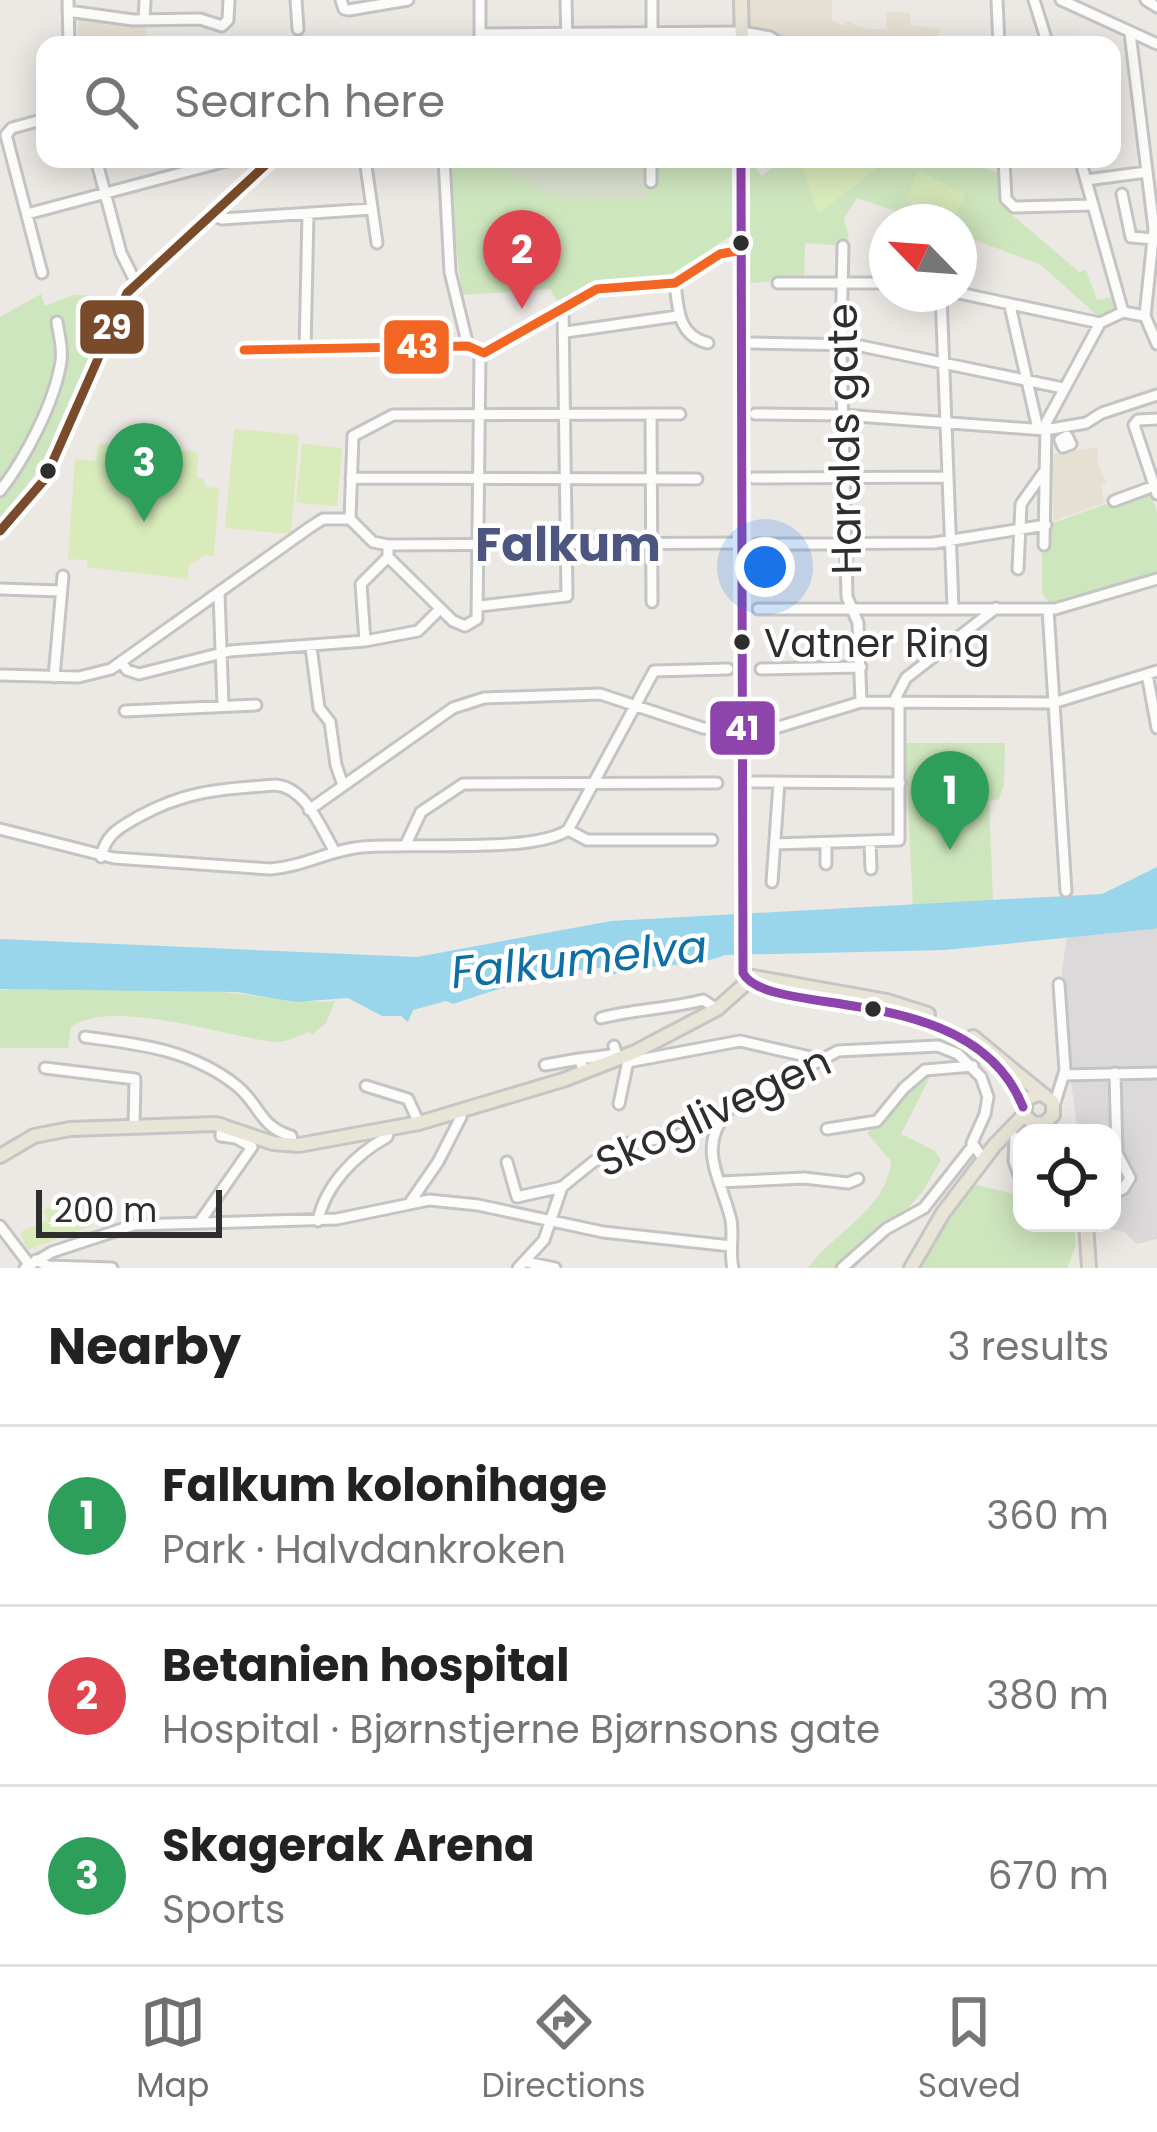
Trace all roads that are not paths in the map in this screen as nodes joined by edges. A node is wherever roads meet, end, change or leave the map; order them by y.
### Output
1 (145, 0) edge
2 (229, 0) edge
3 (296, 0) edge
4 (408, 0) edge
5 (480, 0) edge
6 (566, 0) edge
7 (652, 0) edge
8 (743, 0) edge
9 (997, 0) edge
10 (1034, 0) edge
11 (1061, 0) edge
12 (1146, 0) edge
13 (342, 4) edge
14 (68, 6) edge
15 (1157, 7) edge
16 (145, 20) junction
17 (298, 29) dead end
18 (1130, 33) junction
19 (69, 36) edge
20 (480, 36) edge
21 (567, 36) edge
22 (652, 36) edge
23 (678, 36) edge
24 (723, 36) edge
25 (742, 36) edge
26 (999, 36) edge
27 (1045, 36) edge
28 (1157, 44) edge
29 (36, 121) edge
30 (98, 168) edge
31 (201, 168) edge
32 (263, 168) edge
33 (366, 168) edge
34 (445, 168) edge
35 (651, 168) edge
36 (741, 168) edge
37 (1005, 168) edge
38 (1083, 168) edge
39 (1147, 172) junction
40 (1086, 180) junction
41 (651, 182) dead end
42 (105, 194) junction
43 (1122, 194) dead end
44 (1093, 206) junction
45 (372, 208) junction
46 (27, 214) junction
47 (308, 214) junction
48 (211, 215) junction
49 (1155, 232) edge
50 (377, 243) dead end
51 (739, 244) junction
52 (843, 246) dead end
53 (42, 273) dead end
54 (842, 282) junction
55 (136, 283) junction
56 (675, 283) junction
57 (778, 283) dead end
58 (869, 283) edge
59 (977, 298) edge
60 (1010, 306) junction
61 (563, 308) junction
62 (942, 312) edge
63 (1150, 312) edge
64 (1123, 313) junction
65 (678, 316) junction
66 (57, 322) dead end
67 (1100, 323) junction
68 (566, 332) junction
69 (707, 343) dead end
70 (752, 343) dead end
71 (841, 343) junction
72 (1157, 344) edge
73 (468, 346) junction
74 (244, 350) dead end
75 (305, 350) junction
76 (480, 353) junction
77 (943, 362) junction
78 (1025, 380) junction
79 (1063, 388) junction
80 (1157, 395) edge
81 (755, 413) dead end
82 (480, 414) junction
83 (651, 414) junction
84 (680, 414) dead end
85 (566, 415) junction
86 (843, 415) junction
87 (1157, 419) edge
88 (945, 422) junction
89 (1041, 429) junction
90 (1043, 473) junction
91 (844, 477) junction
92 (947, 477) junction
93 (351, 478) junction
94 (480, 479) junction
95 (650, 479) junction
96 (697, 479) dead end
97 (567, 480) junction
98 (748, 483) junction
99 (1156, 489) edge
100 (0, 491) edge
101 (1114, 501) dead end
102 (350, 519) junction
103 (1046, 525) junction
104 (1020, 528) junction
105 (0, 531) edge
106 (950, 542) junction
107 (746, 543) junction
108 (847, 543) junction
109 (479, 544) junction
110 (567, 544) junction
111 (652, 544) junction
112 (1044, 545) dead end
113 (388, 551) junction
114 (1018, 569) dead end
115 (63, 576) dead end
116 (1157, 580) edge
117 (0, 589) edge
118 (62, 592) junction
119 (219, 593) junction
120 (652, 602) dead end
121 (480, 606) junction
122 (958, 607) junction
123 (851, 608) junction
124 (996, 608) junction
125 (758, 609) dead end
126 (1048, 609) junction
127 (440, 610) junction
128 (968, 631) junction
129 (365, 641) junction
130 (311, 647) junction
131 (221, 653) junction
132 (122, 663) junction
133 (861, 667) junction
134 (728, 669) dead end
135 (761, 669) dead end
136 (1152, 673) edge
137 (0, 675) edge
138 (54, 676) junction
139 (861, 702) junction
140 (896, 704) junction
141 (1053, 704) junction
142 (224, 705) junction
143 (256, 705) dead end
144 (637, 705) junction
145 (125, 711) dead end
146 (1157, 728) edge
147 (740, 732) junction
148 (754, 782) dead end
149 (717, 783) dead end
150 (779, 783) junction
151 (900, 783) junction
152 (594, 784) junction
153 (343, 785) junction
154 (310, 810) junction
155 (0, 829) edge
156 (568, 830) junction
157 (712, 840) dead end
158 (870, 842) junction
159 (823, 843) junction
160 (406, 844) junction
161 (775, 844) junction
162 (334, 850) junction
163 (101, 856) junction
164 (826, 864) dead end
165 (871, 869) dead end
166 (772, 882) dead end
167 (1066, 891) dead end
168 (751, 980) junction
169 (1058, 984) dead end
170 (717, 1009) junction
171 (602, 1018) dead end
172 (85, 1037) dead end
173 (614, 1046) dead end
174 (627, 1059) junction
175 (819, 1059) junction
176 (545, 1065) dead end
177 (581, 1065) junction
178 (973, 1066) junction
179 (45, 1068) dead end
180 (1157, 1072) edge
181 (1115, 1073) junction
182 (1064, 1076) junction
183 (366, 1086) dead end
184 (620, 1104) dead end
185 (730, 1106) junction
186 (459, 1111) junction
187 (1040, 1113) edge
188 (222, 1124) junction
189 (419, 1124) junction
190 (1116, 1124) edge
191 (134, 1127) junction
192 (827, 1129) dead end
193 (389, 1130) junction
194 (1013, 1138) edge
195 (293, 1145) junction
196 (972, 1147) junction
197 (1, 1157) edge
198 (984, 1160) junction
199 (1121, 1161) edge
200 (507, 1162) dead end
201 (858, 1178) dead end
202 (720, 1182) junction
203 (562, 1187) junction
204 (1121, 1190) edge
205 (411, 1202) junction
206 (318, 1221) junction
207 (199, 1223) junction
208 (552, 1224) junction
209 (0, 1226) edge
210 (1087, 1232) edge
211 (731, 1246) junction
212 (30, 1264) edge
213 (522, 1265) edge
214 (112, 1268) edge
215 (556, 1268) edge
216 (733, 1268) edge
217 (842, 1268) edge
218 (911, 1268) edge
219 (1089, 1268) edge

1 - 16 street
2 - 16 street
3 - 17 street
4 - 13 street
5 - 20 street
6 - 21 street
7 - 22 street
8 - 25 main road
9 - 26 street
10 - 27 street
11 - 18 street
12 - 15 street
14 - 16 street
14 - 19 street
18 - 28 street
18 - 39 street
23 - 24 street
29 - 46 street
30 - 42 street
31 - 42 street
32 - 48 street
33 - 45 street
34 - 73 street
35 - 41 street
36 - 51 main road
37 - 44 street
38 - 40 street
39 - 40 street
39 - 49 street
40 - 44 street
42 - 46 street
42 - 55 street
43 - 49 street
44 - 64 street
45 - 47 street
45 - 50 street
46 - 53 street
47 - 48 street
47 - 75 street
48 - 55 street
49 - 63 street
51 - 56 street
51 - 98 main road
52 - 54 street, Haralds gate
54 - 57 street
54 - 58 street
54 - 71 street, Haralds gate
55 - 105 street
56 - 61 street
56 - 65 street
59 - 60 street
60 - 67 street
60 - 78 street
61 - 68 street
61 - 76 street
62 - 77 street
63 - 64 street
63 - 72 street
64 - 67 street
65 - 68 street
65 - 69 street
66 - 100 street
67 - 79 street
68 - 85 street
70 - 71 street
71 - 77 street
71 - 86 street, Haralds gate
73 - 75 street
73 - 76 street
74 - 75 street
76 - 82 street
77 - 78 street
77 - 88 street
78 - 79 street
78 - 89 street
79 - 89 street
80 - 89 street
81 - 86 street
82 - 85 street
82 - 93 street
82 - 94 street
83 - 84 street
83 - 85 street
83 - 95 street
85 - 97 street
86 - 88 street
86 - 91 street, Haralds gate
87 - 99 street
88 - 89 street
88 - 92 street
89 - 90 street
90 - 103 street
90 - 104 street
91 - 92 street
91 - 98 street
91 - 108 street, Haralds gate
92 - 106 street
93 - 94 street
93 - 102 street
94 - 97 street
94 - 109 street
95 - 96 street
95 - 97 street
95 - 111 street
97 - 110 street
98 - 107 main road
99 - 101 street
102 - 113 street
102 - 119 street
103 - 104 street
103 - 112 street
104 - 106 street
104 - 114 street
106 - 108 street
106 - 122 street
107 - 108 street
107 - 111 street
107 - 147 main road
108 - 123 street, Haralds gate
109 - 110 street
109 - 113 street
109 - 121 street
110 - 111 street
110 - 121 street
111 - 120 street
113 - 127 street
113 - 129 street
115 - 118 street
116 - 126 street
117 - 118 street
118 - 138 street
119 - 131 street
119 - 132 street
121 - 127 street
122 - 123 street
122 - 124 street
122 - 128 street
123 - 125 street
123 - 133 street, Haralds gate
124 - 126 street
124 - 128 street
126 - 141 street
127 - 129 street
128 - 140 street
129 - 130 street
130 - 131 street
130 - 153 street
131 - 132 street
131 - 142 street
132 - 138 street
133 - 135 street
133 - 139 street, Haralds gate
134 - 144 street
136 - 141 street
136 - 146 street
137 - 138 street
139 - 140 street
139 - 147 street
140 - 141 street
140 - 151 street
141 - 167 street
142 - 143 street
142 - 145 street
144 - 147 street
144 - 152 street
144 - 153 street
147 - 168 main road
148 - 150 street
149 - 152 street
150 - 151 street
150 - 161 street
151 - 158 street
152 - 156 street
152 - 160 street
153 - 154 street
154 - 162 street
154 - 163 street
155 - 163 street
156 - 157 street
156 - 160 street
158 - 159 street
158 - 165 street
159 - 161 street
159 - 164 street
160 - 162 street
161 - 166 street
162 - 163 street
168 - 170 main road
168 - 187 main road
168 - 187 main road
169 - 182 street
170 - 171 street
170 - 174 main road
172 - 195 street
173 - 177 street
174 - 175 street
174 - 177 main road
174 - 184 street
175 - 178 street, Skoglivegen
175 - 185 street, Skoglivegen
176 - 177 street
177 - 186 main road
178 - 192 street
178 - 196 street
179 - 191 street
180 - 181 street
181 - 182 street
181 - 190 street
182 - 187 street
183 - 189 street
185 - 202 street
185 - 203 street, Skoglivegen
186 - 189 main road
186 - 205 street
187 - 198 main road
188 - 191 main road
188 - 195 main road
188 - 207 street
189 - 193 main road
191 - 197 main road
193 - 195 main road
193 - 206 street
194 - 198 main road
196 - 198 street
196 - 217 street
198 - 218 main road
199 - 204 street
200 - 203 street, Skoglivegen
201 - 202 street
202 - 211 street
203 - 208 street, Skoglivegen
205 - 206 street
205 - 208 street
206 - 207 street
207 - 212 street
208 - 211 street
208 - 213 street, Skoglivegen
209 - 212 street
210 - 219 main road
211 - 216 street
212 - 214 street
213 - 215 street

